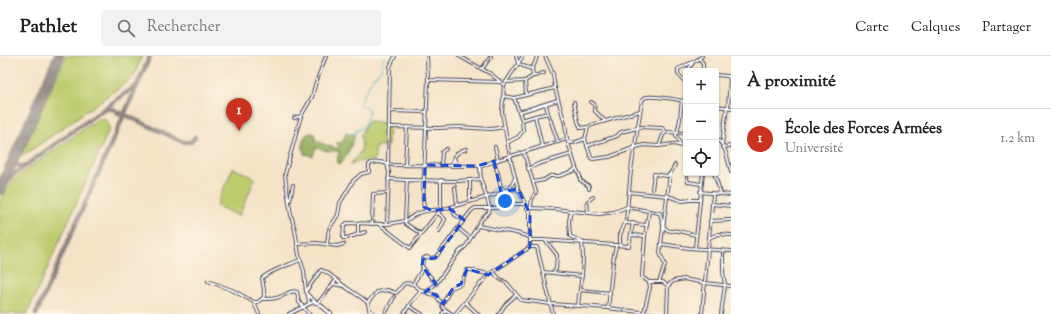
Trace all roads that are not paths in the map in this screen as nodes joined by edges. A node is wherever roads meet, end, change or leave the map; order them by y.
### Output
1 (326, 56) edge
2 (395, 56) edge
3 (427, 56) edge
4 (459, 56) edge
5 (491, 56) edge
6 (516, 56) edge
7 (523, 56) edge
8 (537, 56) edge
9 (545, 56) edge
10 (702, 56) edge
11 (698, 59) junction
12 (518, 63) junction
13 (689, 68) edge
14 (703, 68) edge
15 (532, 69) junction
16 (482, 70) junction
17 (544, 73) dead end
18 (719, 75) edge
19 (533, 76) junction
20 (730, 77) edge
21 (428, 80) junction
22 (683, 80) edge
23 (525, 81) junction
24 (501, 82) junction
25 (506, 82) junction
26 (504, 85) junction
27 (555, 88) junction
28 (526, 95) junction
29 (503, 96) junction
30 (514, 98) junction
31 (558, 100) junction
32 (683, 101) edge
33 (574, 102) dead end
34 (591, 102) dead end
35 (683, 104) edge
36 (546, 105) junction
37 (719, 106) edge
38 (729, 107) edge
39 (389, 111) junction
40 (640, 111) junction
41 (426, 112) junction
42 (519, 112) junction
43 (548, 113) junction
44 (301, 116) junction
45 (535, 116) junction
46 (294, 118) dead end
47 (522, 120) junction
48 (605, 122) junction
49 (389, 127) junction
50 (407, 127) junction
51 (426, 127) junction
52 (505, 127) junction
53 (588, 127) junction
54 (638, 127) junction
55 (666, 132) junction
56 (676, 133) junction
57 (683, 133) edge
58 (585, 139) junction
59 (568, 140) junction
60 (718, 140) edge
61 (508, 142) junction
62 (558, 142) junction
63 (723, 145) junction
64 (542, 146) junction
65 (588, 146) junction
66 (659, 146) junction
67 (682, 146) joint
68 (731, 146) edge
69 (495, 147) dead end
70 (635, 147) junction
71 (446, 149) dead end
72 (466, 149) dead end
73 (524, 153) junction
74 (572, 154) junction
75 (454, 156) junction
76 (510, 157) junction
77 (498, 160) junction
78 (494, 162) junction
79 (388, 164) junction
80 (405, 165) junction
81 (425, 165) junction
82 (441, 166) junction
83 (452, 166) junction
84 (456, 166) junction
85 (481, 166) junction
86 (675, 166) dead end
87 (730, 166) edge
88 (528, 169) junction
89 (576, 170) junction
90 (731, 172) edge
91 (670, 174) junction
92 (687, 176) edge
93 (702, 176) edge
94 (715, 176) edge
95 (515, 178) junction
96 (388, 179) junction
97 (424, 179) junction
98 (481, 179) junction
99 (407, 180) junction
100 (441, 180) junction
101 (470, 181) junction
102 (533, 182) junction
103 (701, 184) junction
104 (293, 185) dead end
105 (455, 187) dead end
106 (510, 189) junction
107 (518, 189) junction
108 (589, 189) dead end
109 (652, 189) dead end
110 (505, 190) junction
111 (629, 192) junction
112 (700, 192) junction
113 (387, 193) junction
114 (713, 194) junction
115 (721, 194) junction
116 (731, 195) edge
117 (487, 196) junction
118 (668, 196) junction
119 (593, 197) dead end
120 (699, 200) junction
121 (289, 201) junction
122 (470, 201) junction
123 (712, 204) junction
124 (457, 205) junction
125 (525, 205) junction
126 (451, 206) junction
127 (731, 206) edge
128 (490, 208) junction
129 (530, 208) junction
130 (627, 208) junction
131 (441, 209) junction
132 (427, 210) junction
133 (433, 210) junction
134 (571, 211) junction
135 (649, 211) junction
136 (588, 213) junction
137 (437, 214) junction
138 (530, 214) junction
139 (464, 220) junction
140 (731, 220) edge
141 (405, 221) junction
142 (710, 221) junction
143 (626, 222) junction
144 (632, 223) junction
145 (358, 224) junction
146 (372, 224) junction
147 (379, 224) junction
148 (387, 224) junction
149 (647, 225) junction
150 (478, 226) junction
151 (664, 226) junction
152 (458, 228) junction
153 (665, 229) junction
154 (439, 231) dead end
155 (365, 232) dead end
156 (358, 234) junction
157 (421, 234) junction
158 (696, 235) junction
159 (731, 235) edge
160 (631, 236) junction
161 (645, 236) junction
162 (530, 237) junction
163 (470, 238) junction
164 (709, 238) junction
165 (530, 240) junction
166 (546, 241) junction
167 (582, 242) junction
168 (327, 243) junction
169 (297, 244) junction
170 (344, 244) dead end
171 (661, 244) junction
172 (620, 245) junction
173 (616, 246) junction
174 (530, 247) junction
175 (695, 248) junction
176 (708, 249) junction
177 (724, 251) junction
178 (731, 251) edge
179 (300, 260) junction
180 (423, 268) junction
181 (493, 272) junction
182 (543, 272) junction
183 (553, 273) junction
184 (488, 275) junction
185 (582, 276) junction
186 (336, 280) junction
187 (208, 281) dead end
188 (649, 282) junction
189 (659, 282) junction
190 (705, 283) junction
191 (333, 284) junction
192 (413, 284) junction
193 (436, 284) junction
194 (725, 285) junction
195 (345, 286) junction
196 (668, 286) junction
197 (731, 286) edge
198 (580, 290) junction
199 (421, 291) junction
200 (306, 292) junction
201 (425, 292) junction
202 (610, 294) junction
203 (308, 295) junction
204 (516, 295) junction
205 (394, 297) dead end
206 (263, 298) junction
207 (254, 302) junction
208 (317, 303) junction
209 (368, 303) junction
210 (466, 303) junction
211 (309, 304) junction
212 (443, 304) junction
213 (551, 304) junction
214 (409, 306) junction
215 (578, 306) junction
216 (303, 307) junction
217 (608, 308) junction
218 (446, 310) junction
219 (370, 312) edge
220 (644, 312) junction
221 (648, 313) edge
222 (260, 314) edge
223 (289, 314) edge
224 (309, 314) edge
225 (331, 314) edge
226 (375, 314) edge
227 (385, 314) edge
228 (404, 314) edge
229 (422, 314) edge
230 (442, 314) edge
231 (452, 314) edge
232 (455, 314) edge
233 (478, 314) edge
234 (499, 314) edge
235 (553, 314) edge
236 (656, 314) edge
237 (667, 314) edge
238 (702, 314) edge
239 (721, 314) edge

1 - 44 street
2 - 39 street
3 - 21 street
4 - 16 street
5 - 16 street
6 - 12 street
7 - 12 street
8 - 15 street
9 - 27 street
10 - 11 street
11 - 13 street
11 - 14 street
11 - 22 street
12 - 15 street
12 - 25 street
15 - 19 street
16 - 24 street
17 - 19 street
18 - 20 street
19 - 23 street
20 - 38 street
21 - 24 street
21 - 41 street
23 - 25 street
23 - 28 street
24 - 26 street
25 - 26 street
26 - 29 street
27 - 28 street
27 - 31 street
28 - 30 street
29 - 30 street
29 - 52 street
30 - 42 street
31 - 36 street
31 - 59 street
32 - 40 street
33 - 53 street
34 - 48 street
35 - 56 street
36 - 42 street
36 - 43 street
37 - 38 street
38 - 63 street
39 - 41 street
39 - 49 street
40 - 48 street
40 - 54 street
41 - 51 street
42 - 47 street
43 - 45 street
43 - 62 street
44 - 46 street
44 - 121 street
45 - 47 street
45 - 64 street
47 - 61 street
48 - 53 street
49 - 50 street
49 - 79 street
50 - 51 street
50 - 80 street
51 - 52 street
51 - 81 street
52 - 61 street
53 - 58 street
54 - 55 street
54 - 65 street
54 - 70 street
55 - 56 street
55 - 66 street
56 - 57 street
56 - 67 street
58 - 59 street
58 - 65 street
59 - 62 street
59 - 74 street
60 - 63 street
61 - 76 street
62 - 64 street
63 - 68 street
63 - 87 street
64 - 73 street
65 - 70 street
66 - 67 street
66 - 70 street
69 - 77 street
70 - 111 street
71 - 82 street
72 - 75 street
73 - 76 street
73 - 88 street
74 - 88 street
74 - 89 street
75 - 83 street
75 - 84 street
76 - 77 street
76 - 95 street
77 - 78 street
78 - 85 street
78 - 110 street
79 - 80 street
79 - 96 street
79 - 168 street
80 - 81 street
81 - 82 street
81 - 97 street
82 - 83 street
83 - 84 street
84 - 85 street
85 - 98 street
86 - 91 street
87 - 90 street
88 - 102 street
89 - 102 street
89 - 108 street
91 - 109 street
91 - 118 street
92 - 103 street
93 - 103 street
94 - 115 street
95 - 106 street
95 - 107 street
96 - 99 street
96 - 113 street
97 - 99 street
97 - 100 street
97 - 132 street
98 - 101 street
98 - 117 street
99 - 141 street
100 - 101 street
100 - 131 street
101 - 122 street
102 - 129 street
103 - 112 street
104 - 121 street
105 - 124 street
106 - 107 street
106 - 110 street
107 - 125 street
110 - 117 street
111 - 118 street
111 - 130 street
112 - 114 street
112 - 120 street
113 - 146 street
113 - 148 street
114 - 115 street
114 - 123 street
115 - 116 street
117 - 122 street
117 - 128 street
118 - 120 street
118 - 151 street
119 - 136 street
120 - 158 street
121 - 169 street
122 - 124 street
123 - 127 street
123 - 142 street
124 - 126 street
125 - 128 street
125 - 138 street
126 - 131 street
126 - 139 street
128 - 139 street
128 - 150 street
129 - 134 street
129 - 138 street
130 - 135 street
130 - 136 street
130 - 143 street
131 - 133 street
131 - 137 street
132 - 133 street
132 - 141 street
133 - 137 street
134 - 136 street
134 - 167 street
135 - 149 street
135 - 151 street
137 - 154 street
137 - 157 street
138 - 162 street
139 - 152 street
140 - 142 street
141 - 148 street
141 - 157 street
142 - 164 street
143 - 144 street
143 - 172 street
144 - 149 street
144 - 160 street
145 - 146 street
145 - 156 street
145 - 156 street
146 - 147 street
147 - 148 street
147 - 157 street
149 - 161 street
150 - 162 street
150 - 163 street
151 - 153 street
152 - 163 street
152 - 180 street
153 - 158 street
153 - 171 street
155 - 156 street
158 - 175 street
159 - 164 street
160 - 161 street
160 - 172 street
161 - 188 street
162 - 165 street
163 - 193 street
164 - 176 street
165 - 166 street
165 - 174 street
166 - 167 street
166 - 183 street
167 - 173 street
167 - 185 street
168 - 169 street
168 - 170 street
169 - 179 street
171 - 175 street
171 - 189 street
172 - 173 street
173 - 202 street
174 - 181 street
174 - 182 street
175 - 176 street
176 - 177 street
176 - 190 street
177 - 178 street
177 - 194 street
179 - 200 street
179 - 206 street
180 - 192 street
180 - 193 street
181 - 184 street
181 - 204 street
182 - 183 street
182 - 213 street
183 - 185 street
184 - 210 street
184 - 212 street
185 - 198 street
186 - 191 street
186 - 195 street
186 - 200 street
187 - 207 street
188 - 189 street
188 - 220 street
189 - 196 street
190 - 194 street
190 - 196 street
190 - 238 street
191 - 195 street
191 - 208 street
192 - 199 street
192 - 209 street
193 - 201 street
194 - 197 street
194 - 239 street
195 - 209 street
196 - 237 street
198 - 202 street
198 - 215 street
199 - 201 street
199 - 214 street
200 - 203 street
201 - 212 street
202 - 217 street
203 - 208 street
203 - 211 street
204 - 213 street
204 - 234 street
205 - 227 street
206 - 207 street
206 - 216 street
207 - 222 street
208 - 211 street
208 - 225 street
209 - 219 street
210 - 232 street
210 - 233 street
211 - 216 street
212 - 218 street
213 - 215 street
213 - 235 street
214 - 228 street
214 - 229 street
215 - 217 street
216 - 223 street
216 - 224 street
217 - 220 street
218 - 230 street
218 - 231 street
219 - 226 street
220 - 221 street
221 - 236 street

